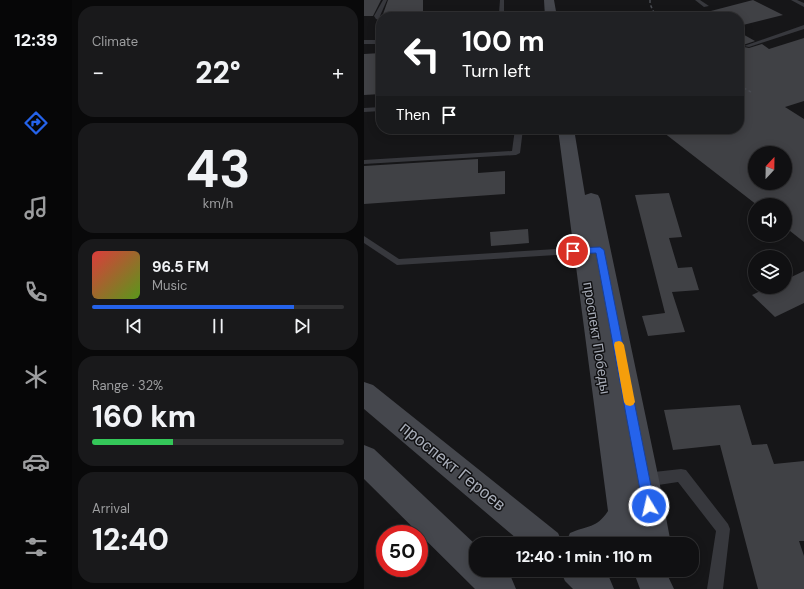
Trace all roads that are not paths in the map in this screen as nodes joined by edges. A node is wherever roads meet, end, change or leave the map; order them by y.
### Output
1 (385, 0) edge
2 (502, 0) edge
3 (549, 0) edge
4 (558, 0) edge
5 (697, 0) edge
6 (793, 0) edge
7 (804, 5) edge
8 (706, 6) dead end
9 (379, 12) edge
10 (502, 12) edge
11 (550, 12) edge
12 (559, 12) edge
13 (804, 27) edge
14 (364, 42) edge
15 (376, 42) edge
16 (747, 46) dead end
17 (376, 109) edge
18 (364, 110) edge
19 (518, 134) edge
20 (567, 134) edge
21 (579, 134) edge
22 (364, 162) edge
23 (364, 239) edge
24 (592, 250) junction
25 (364, 393) edge
26 (364, 459) edge
27 (645, 480) junction
28 (624, 514) junction
29 (539, 537) edge
30 (604, 537) edge
31 (635, 537) edge
32 (654, 537) edge
33 (469, 560) edge
34 (486, 577) edge
35 (584, 577) edge
36 (652, 577) edge
37 (660, 577) edge
38 (499, 589) edge
39 (597, 589) edge
40 (657, 589) edge
41 (662, 589) edge
42 (715, 589) edge

1 - 9 lane
2 - 10 lane
3 - 11 main road
4 - 12 main road
5 - 8 lane
6 - 7 lane
13 - 16 lane
14 - 15 lane
17 - 18 lane
19 - 22 lane
20 - 24 main road, проспект Победы
21 - 24 main road, проспект Победы
23 - 24 lane
24 - 27 main road, проспект Победы
24 - 28 main road, проспект Победы
25 - 29 main road, проспект Героев
26 - 33 main road
27 - 32 main road, проспект Победы
27 - 42 lane
28 - 30 main road
28 - 31 main road, проспект Победы
34 - 38 main road
35 - 39 main road
36 - 40 main road
37 - 41 main road

